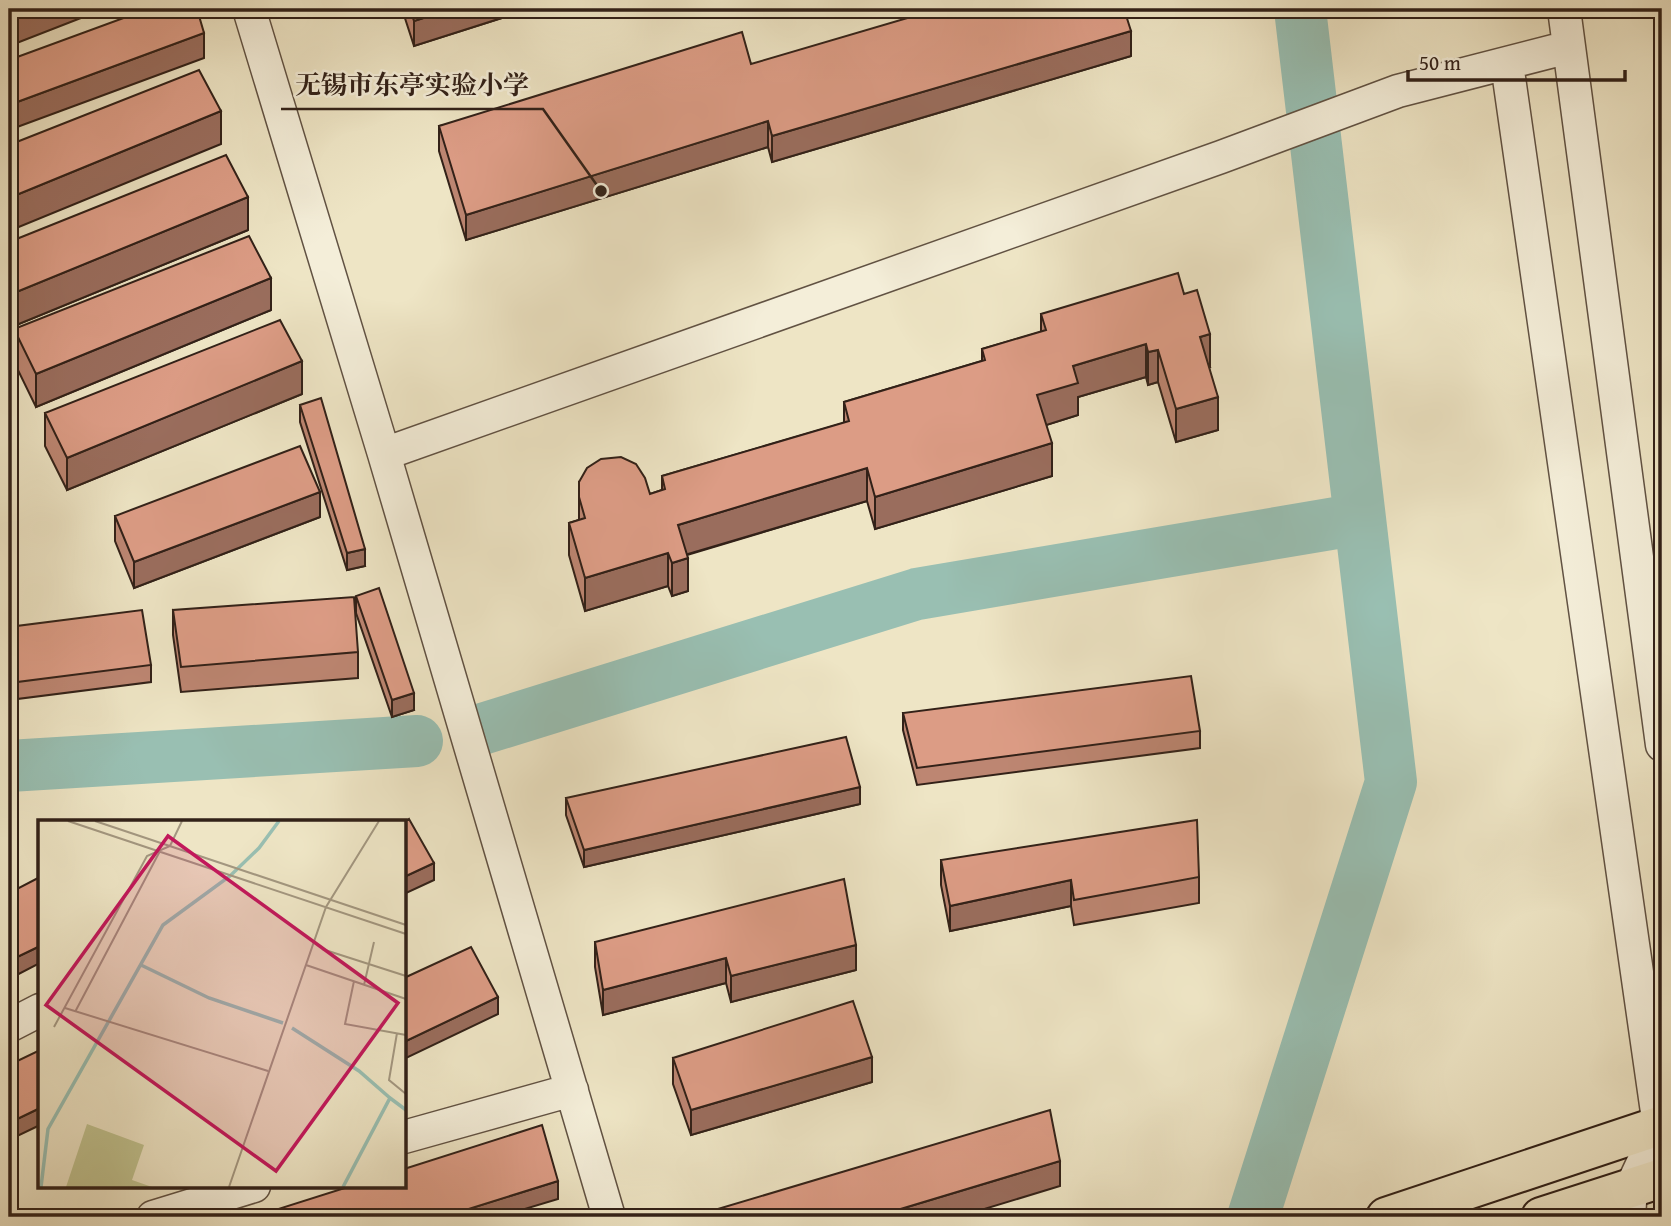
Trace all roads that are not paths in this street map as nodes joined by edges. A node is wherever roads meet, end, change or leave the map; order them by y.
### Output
1 (249, 9) edge
2 (1564, 9) edge
3 (1569, 47) junction
4 (1507, 64) junction
5 (384, 454) junction
6 (1662, 745) edge
7 (38, 1011) edge
8 (9, 1026) edge
9 (572, 1090) junction
10 (1661, 1124) edge
11 (406, 1136) edge
12 (251, 1188) edge
13 (1641, 1194) edge
14 (226, 1206) edge
15 (153, 1217) edge
16 (610, 1217) edge
17 (1386, 1217) edge
18 (1541, 1217) edge

1 - 5 street
2 - 3 street
3 - 4 street
3 - 6 street
4 - 5 street
4 - 10 street
5 - 9 street
7 - 8 street
9 - 11 street
9 - 16 street
10 - 13 street
10 - 17 main road
12 - 14 street
13 - 18 main road
14 - 15 street

